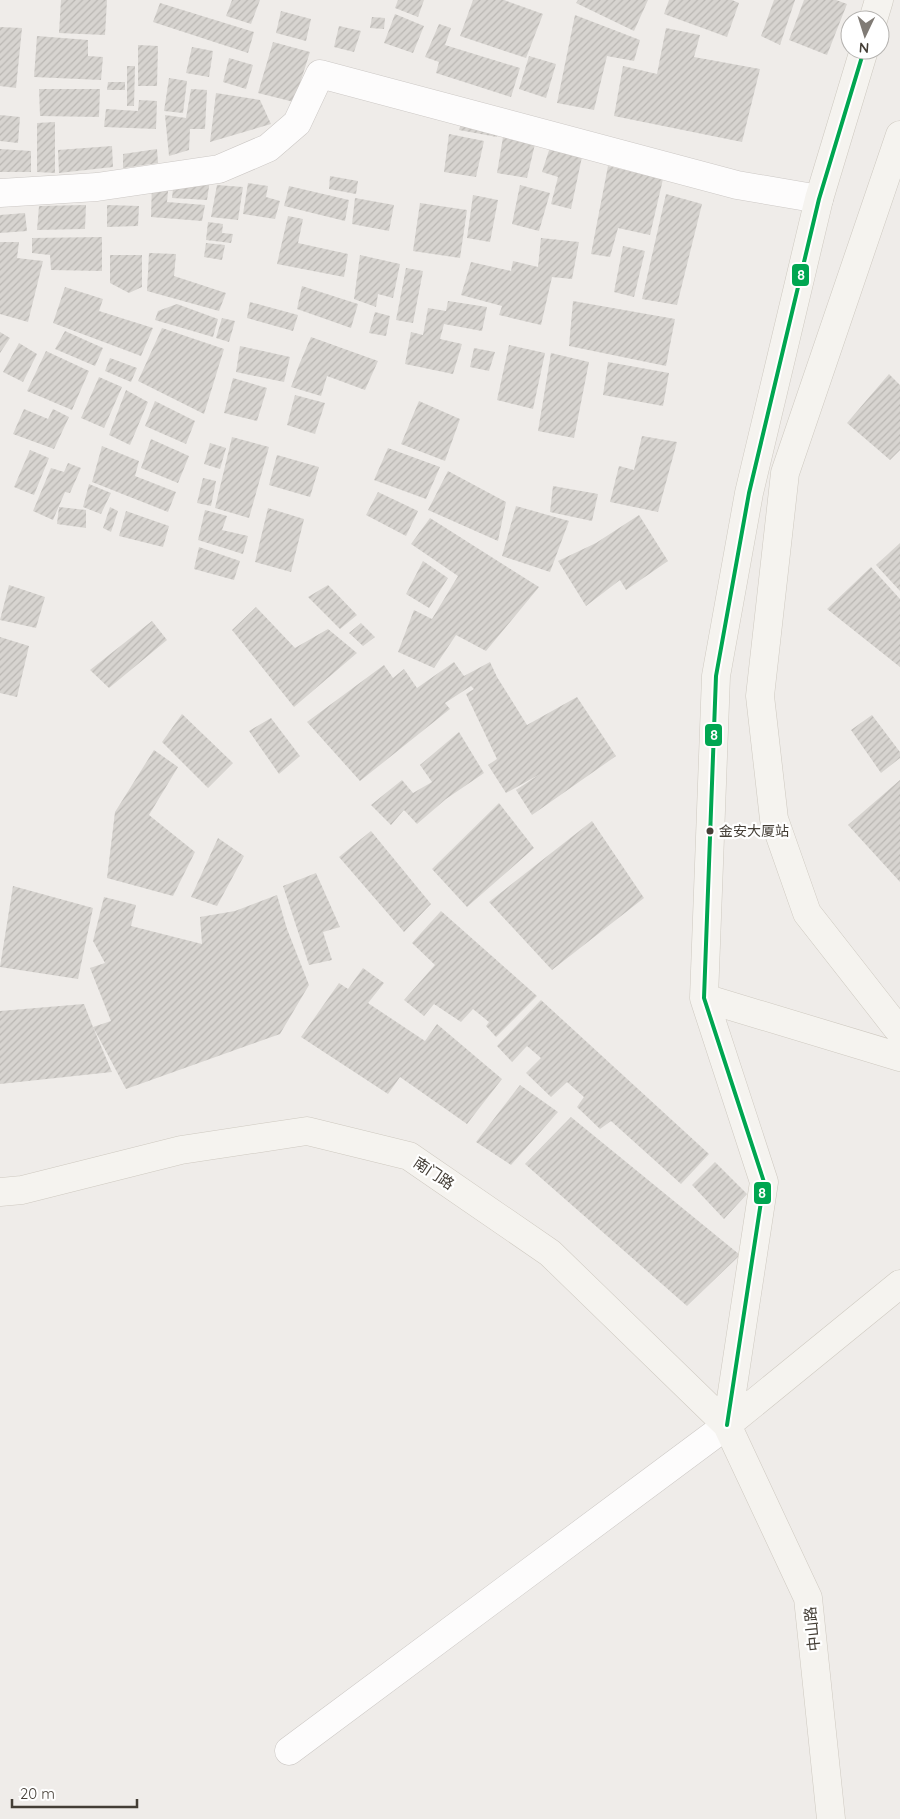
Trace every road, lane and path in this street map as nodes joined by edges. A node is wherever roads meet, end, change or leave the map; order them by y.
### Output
1 (861, 60) edge
2 (900, 135) edge
3 (0, 193) edge
4 (819, 199) junction
5 (704, 998) junction
6 (900, 1029) edge
7 (900, 1057) edge
8 (0, 1192) edge
9 (900, 1284) edge
10 (727, 1426) junction
11 (289, 1751) dead end
12 (831, 1819) edge

1 - 4 main road
2 - 6 main road
3 - 4 street
4 - 5 main road
5 - 7 main road
5 - 10 main road
8 - 10 main road, 南门路
9 - 10 main road
10 - 11 street
10 - 12 main road, 中山路

